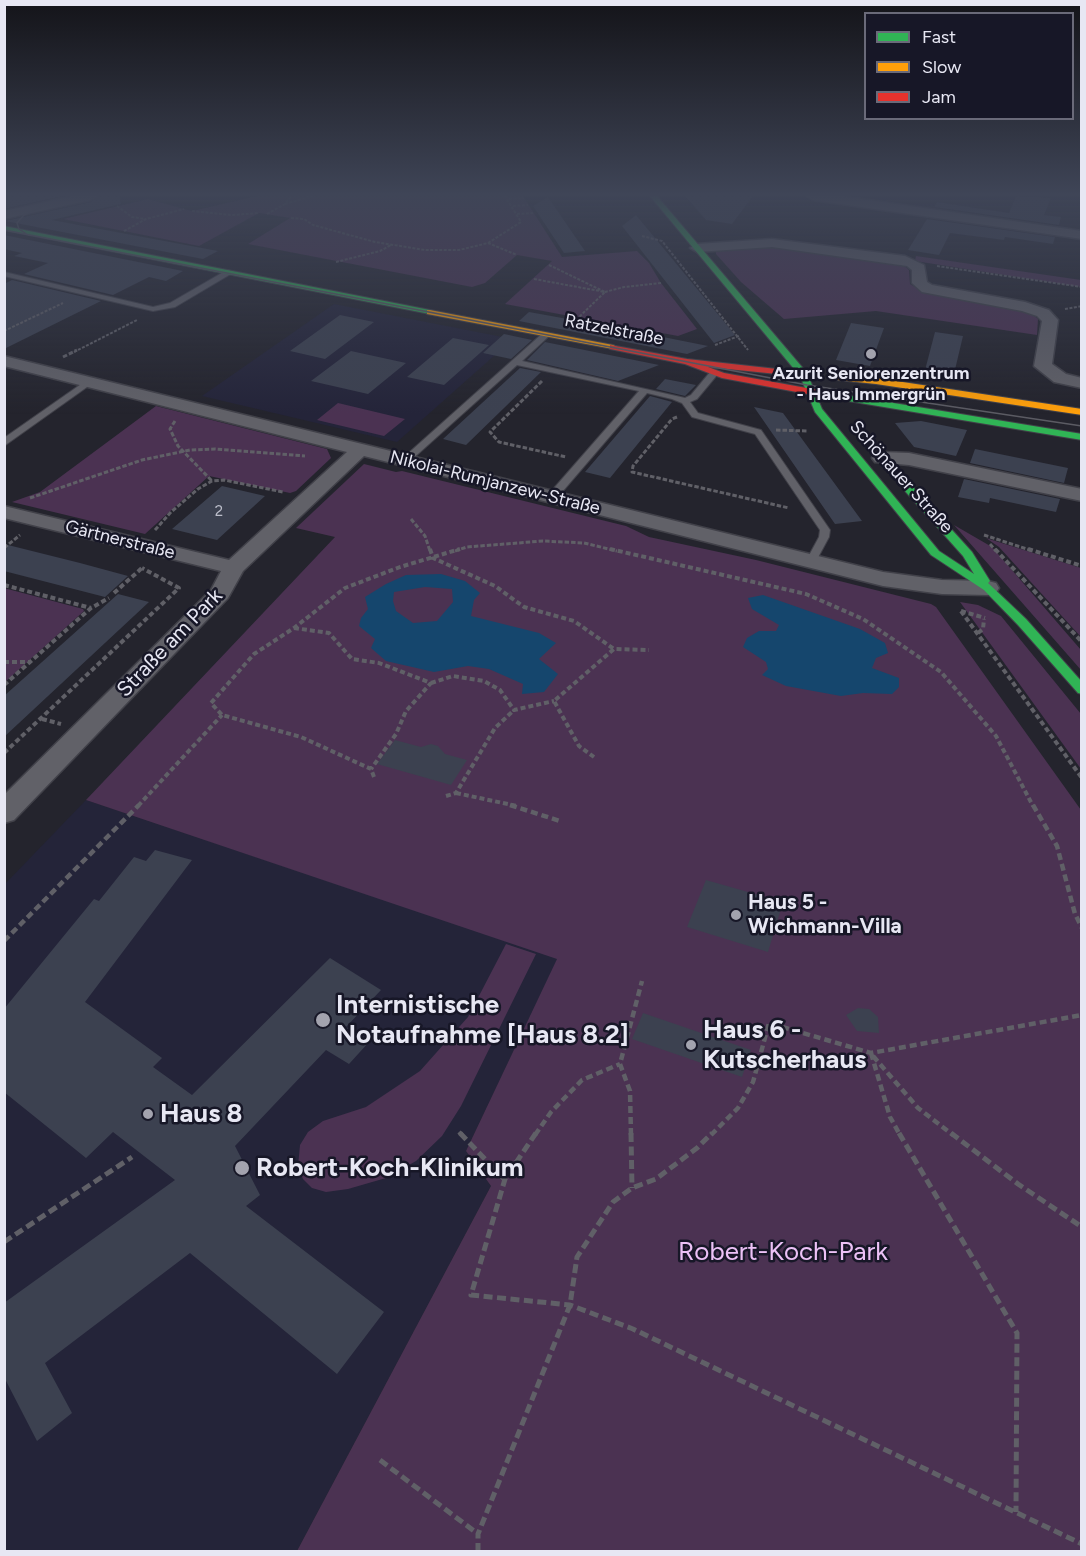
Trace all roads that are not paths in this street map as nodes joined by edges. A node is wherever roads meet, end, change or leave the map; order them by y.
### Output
1 (213, 269) edge
2 (714, 269) edge
3 (919, 269) edge
4 (230, 272) junction
5 (4, 274) edge
6 (546, 334) junction
7 (775, 341) junction
8 (514, 362) junction
9 (18, 364) edge
10 (716, 369) junction
11 (804, 375) junction
12 (100, 381) junction
13 (1082, 383) edge
14 (645, 390) junction
15 (810, 393) junction
16 (825, 396) junction
17 (685, 401) junction
18 (893, 408) junction
19 (842, 411) dead end
20 (1082, 412) edge
21 (869, 416) dead end
22 (1082, 437) edge
23 (4, 443) edge
24 (361, 449) junction
25 (878, 453) joint
26 (406, 460) junction
27 (1082, 495) edge
28 (552, 497) junction
29 (4, 512) edge
30 (935, 553) junction
31 (811, 561) junction
32 (234, 568) junction
33 (900, 582) junction
34 (988, 588) junction
35 (1082, 690) edge
36 (4, 813) edge

1 - 4 main road, Ratzelstraße
2 - 7 main road, Schönauer Straße
3 - 13 street
4 - 5 lane
4 - 6 main road, Ratzelstraße
6 - 8 lane
6 - 10 main road, Ratzelstraße
7 - 10 main road, Ratzelstraße
7 - 11 main road, Schönauer Straße
8 - 14 lane
8 - 26 lane
9 - 12 street, Nikolai-Rumjanzew-Straße
10 - 11 main road, Ratzelstraße
10 - 15 main road, Ratzelstraße
10 - 17 lane
11 - 15 main road, Schönauer Straße
11 - 16 main road, Schönauer Straße
11 - 20 main road, Ratzelstraße
12 - 23 lane
12 - 24 street, Nikolai-Rumjanzew-Straße
14 - 17 lane
14 - 28 lane
15 - 16 main road, Ratzelstraße
15 - 30 main road, Schönauer Straße
16 - 18 main road, Ratzelstraße
16 - 19 main road, Schönauer Straße
17 - 31 lane
18 - 21 main road
18 - 22 main road, Ratzelstraße
24 - 26 street, Nikolai-Rumjanzew-Straße
24 - 32 street, Straße am Park
25 - 27 street
25 - 34 main road, Schönauer Straße
26 - 28 street, Nikolai-Rumjanzew-Straße
28 - 31 street, Nikolai-Rumjanzew-Straße
29 - 32 street, Gärtnerstraße
30 - 33 street, Schönauer Straße
30 - 34 main road, Schönauer Straße
31 - 33 street, Nikolai-Rumjanzew-Straße
32 - 36 street, Straße am Park
33 - 34 street, Nikolai-Rumjanzew-Straße
34 - 35 main road, Schönauer Straße

